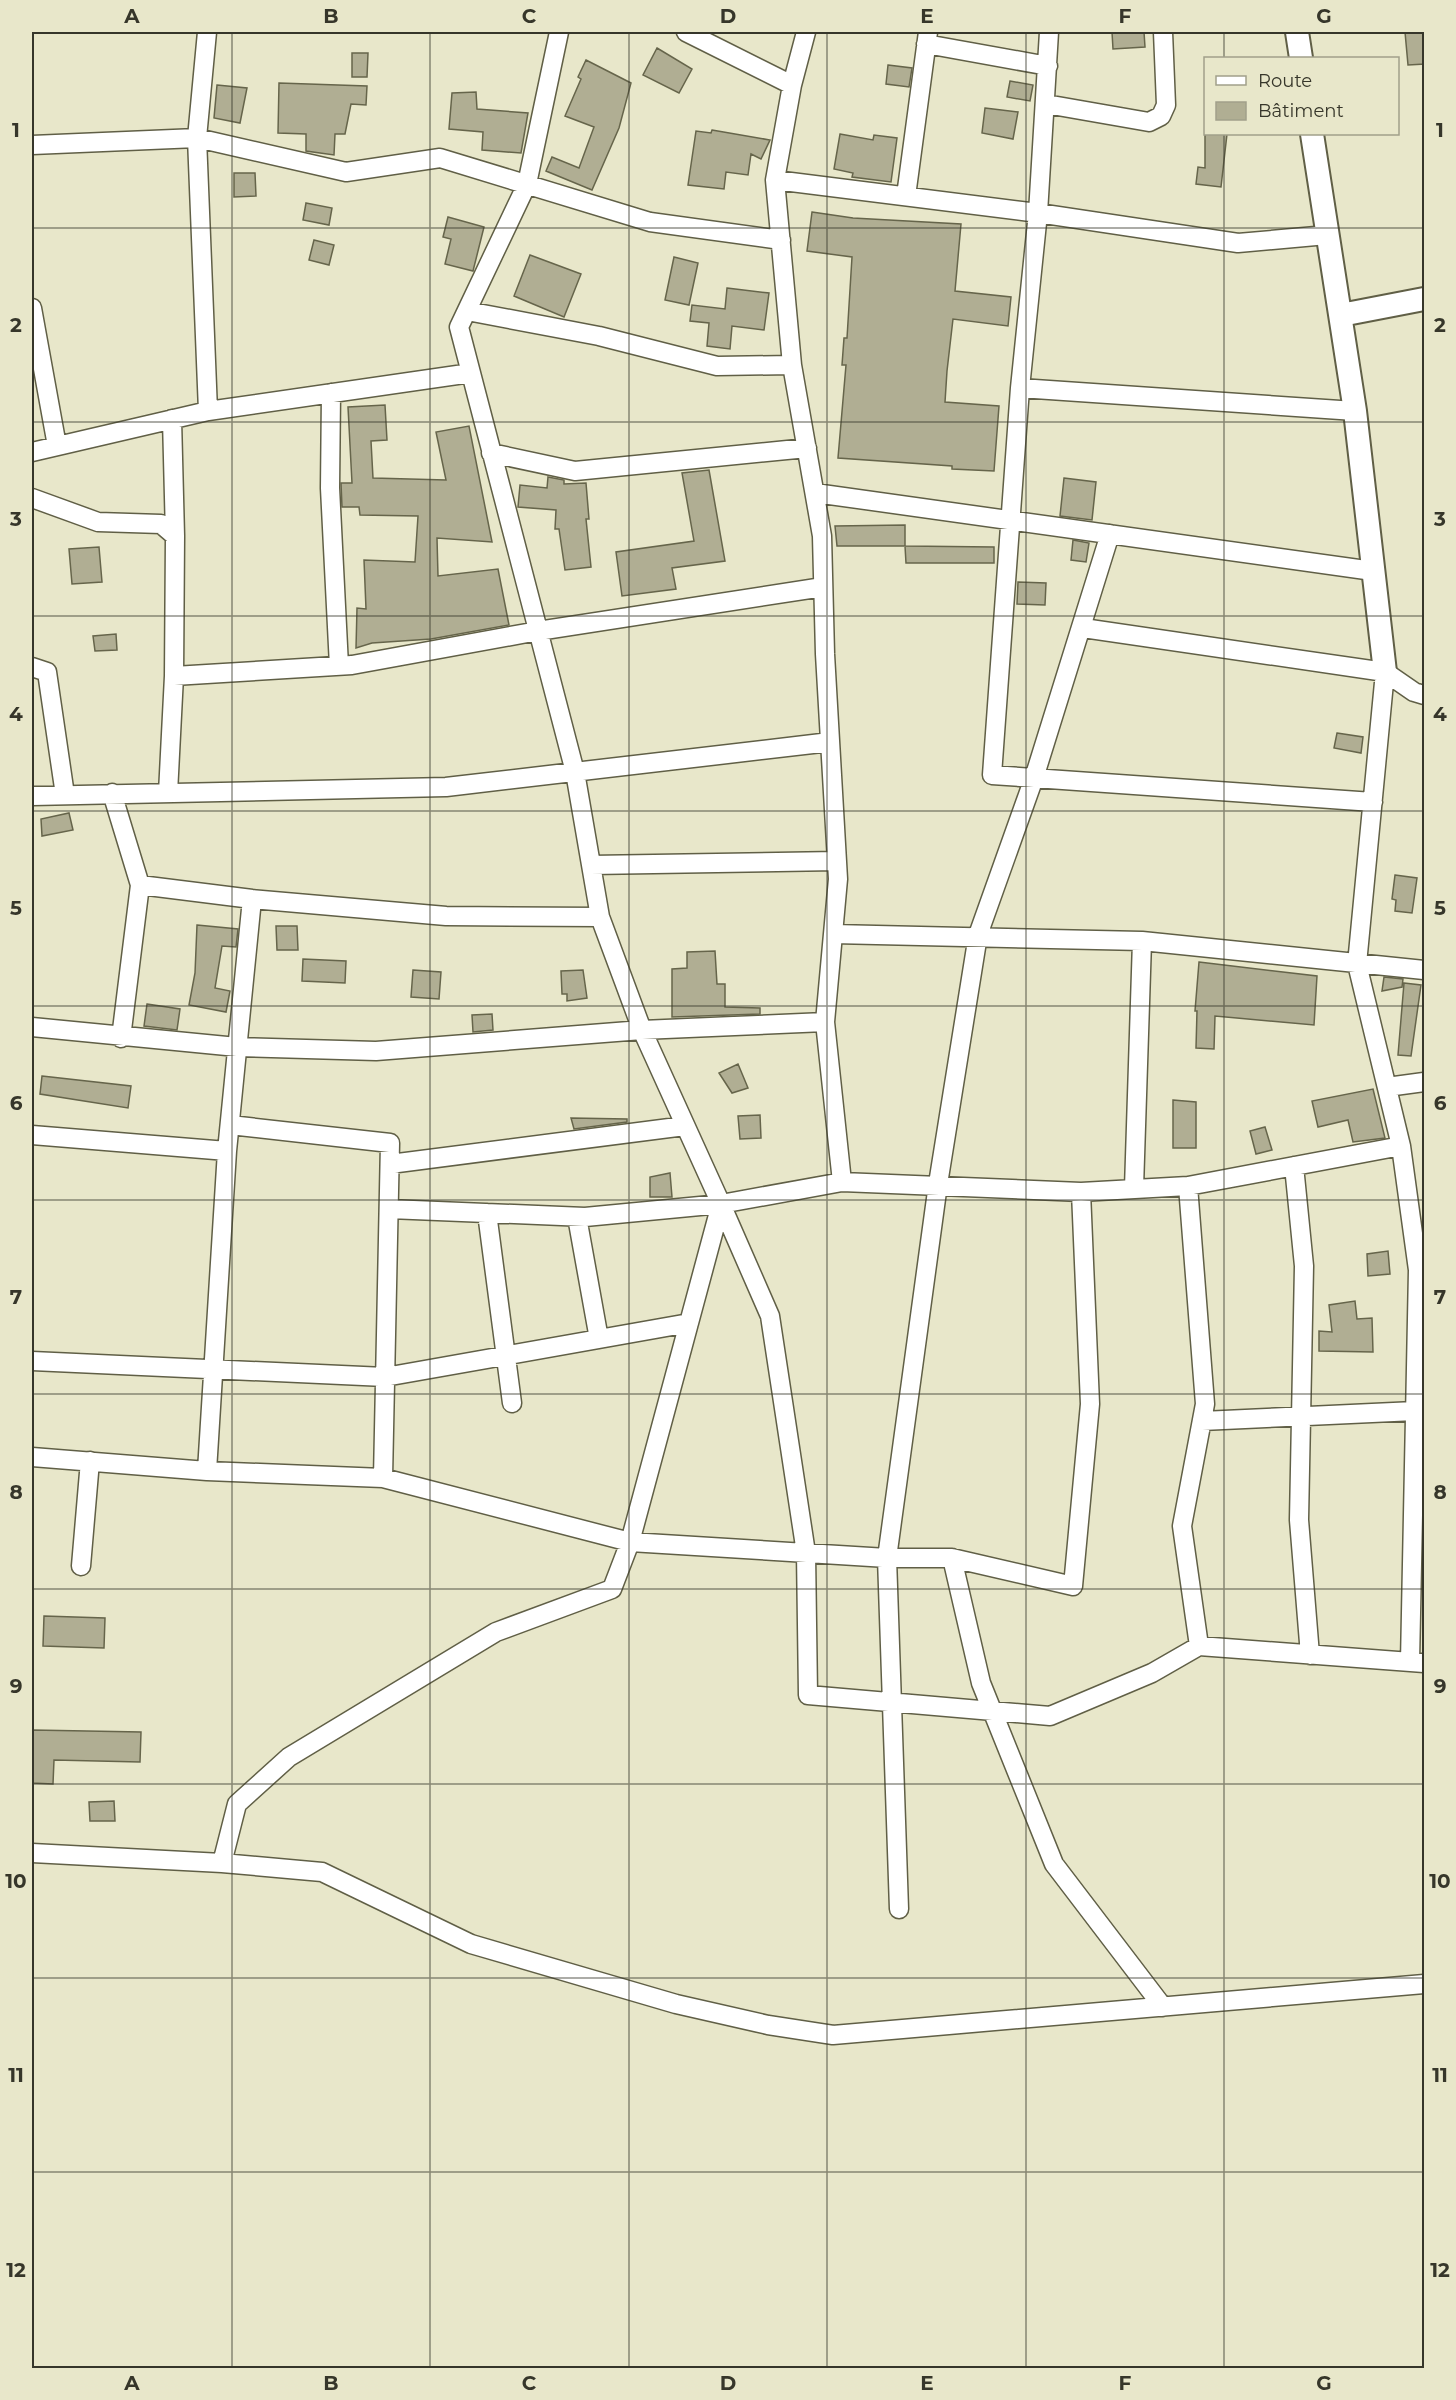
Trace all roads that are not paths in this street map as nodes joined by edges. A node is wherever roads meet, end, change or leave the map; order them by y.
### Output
1 (207, 32) edge
2 (559, 32) edge
3 (686, 32) edge
4 (806, 32) edge
5 (1049, 32) edge
6 (1163, 32) edge
7 (1297, 32) edge
8 (927, 38) edge
9 (1301, 57) edge
10 (1048, 66) junction
11 (792, 85) junction
12 (1046, 104) junction
13 (1312, 135) edge
14 (197, 138) junction
15 (32, 145) edge
16 (775, 180) junction
17 (527, 184) junction
18 (906, 196) junction
19 (1038, 213) junction
20 (1327, 235) junction
21 (781, 240) junction
22 (1425, 299) edge
23 (32, 308) edge
24 (468, 310) junction
25 (1341, 315) junction
26 (792, 365) junction
27 (471, 373) junction
28 (1020, 387) junction
29 (331, 393) junction
30 (208, 411) junction
31 (1355, 411) junction
32 (172, 419) junction
33 (57, 446) junction
34 (807, 448) junction
35 (32, 452) edge
36 (491, 453) junction
37 (815, 493) junction
38 (32, 498) edge
39 (1010, 520) junction
40 (1110, 534) junction
41 (175, 536) junction
42 (1373, 571) junction
43 (824, 587) junction
44 (1083, 628) junction
45 (538, 630) junction
46 (339, 666) junction
47 (32, 667) edge
48 (1385, 672) junction
49 (174, 676) junction
50 (1425, 694) edge
51 (830, 742) junction
52 (575, 772) junction
53 (1034, 778) junction
54 (168, 793) junction
55 (112, 794) junction
56 (65, 795) junction
57 (32, 796) edge
58 (1373, 802) junction
59 (837, 861) junction
60 (591, 865) junction
61 (140, 885) junction
62 (252, 899) junction
63 (600, 917) junction
64 (833, 934) junction
65 (978, 935) junction
66 (1142, 941) junction
67 (1357, 964) junction
68 (1425, 970) edge
69 (825, 1022) junction
70 (32, 1027) edge
71 (642, 1030) junction
72 (121, 1038) junction
73 (237, 1047) junction
74 (1425, 1082) edge
75 (1387, 1087) junction
76 (230, 1125) junction
77 (685, 1125) junction
78 (32, 1135) edge
79 (1401, 1146) junction
80 (227, 1151) junction
81 (390, 1164) junction
82 (1294, 1166) junction
83 (842, 1182) junction
84 (938, 1184) junction
85 (1188, 1186) junction
86 (1134, 1188) junction
87 (1081, 1192) junction
88 (721, 1204) junction
89 (388, 1209) junction
90 (487, 1213) junction
91 (577, 1217) junction
92 (1421, 1269) edge
93 (689, 1323) junction
94 (599, 1339) junction
95 (506, 1356) junction
96 (32, 1361) edge
97 (213, 1370) junction
98 (385, 1377) junction
99 (512, 1403) dead end
100 (1415, 1411) junction
101 (1301, 1416) junction
102 (1202, 1421) junction
103 (32, 1457) edge
104 (90, 1461) junction
105 (207, 1471) junction
106 (383, 1478) junction
107 (630, 1542) junction
108 (806, 1553) junction
109 (887, 1558) junction
110 (952, 1558) junction
111 (81, 1566) dead end
112 (1200, 1646) junction
113 (1310, 1655) junction
114 (1417, 1662) edge
115 (890, 1702) junction
116 (992, 1711) junction
117 (32, 1852) edge
118 (222, 1863) junction
119 (899, 1909) dead end
120 (1425, 1984) edge
121 (1163, 2007) junction

1 - 14 street
2 - 17 street
3 - 11 street
4 - 11 street
5 - 10 street
6 - 12 street
7 - 9 street
8 - 10 street
8 - 18 street
10 - 12 street
11 - 16 street
12 - 19 street
13 - 20 street
14 - 15 street
14 - 17 street
14 - 30 street
16 - 18 street
16 - 21 street
17 - 21 street
17 - 24 street
18 - 19 street
19 - 20 street
19 - 28 street
20 - 25 street
21 - 26 street
22 - 25 street
23 - 33 street
24 - 26 street
24 - 27 street
25 - 31 street
26 - 34 street
27 - 29 street
27 - 36 street
28 - 31 street
28 - 39 street
29 - 30 street
29 - 46 street
30 - 32 street
31 - 42 street
32 - 33 street
32 - 41 street
33 - 35 street
34 - 36 street
34 - 37 street
36 - 45 street
37 - 39 street
37 - 43 street
38 - 41 street
39 - 40 street
39 - 53 street
40 - 42 street
40 - 44 street
41 - 49 street
42 - 48 street
43 - 45 street
43 - 51 street
44 - 48 street
44 - 53 street
45 - 46 street
45 - 52 street
46 - 49 street
47 - 56 street
48 - 50 street
48 - 58 street
49 - 54 street
51 - 52 street
51 - 59 street
52 - 54 street
52 - 60 street
53 - 58 street
53 - 65 street
54 - 55 street
55 - 56 street
55 - 61 street
56 - 57 street
58 - 67 street
59 - 60 street
59 - 64 street
60 - 63 street
61 - 62 street
61 - 72 street
62 - 63 street
62 - 73 street
63 - 71 street
64 - 65 street
64 - 69 street
65 - 66 street
65 - 84 street
66 - 67 street
66 - 86 street
67 - 68 street
67 - 75 street
69 - 71 street
69 - 83 street
70 - 72 street
71 - 73 street
71 - 77 street
72 - 73 street
73 - 76 street
74 - 75 street
75 - 79 street
76 - 80 street
76 - 81 street
77 - 81 street
77 - 88 street
78 - 80 street
79 - 82 street
79 - 92 street
80 - 97 street
81 - 89 street
82 - 85 street
82 - 101 street
83 - 84 street
83 - 88 street
84 - 87 street
84 - 109 street
85 - 86 street
85 - 102 street
86 - 87 street
87 - 110 street
88 - 91 street
88 - 93 street
88 - 108 street
89 - 90 street
89 - 98 street
90 - 91 street
90 - 95 street
91 - 94 street
92 - 100 street
93 - 94 street
93 - 107 street
94 - 95 street
95 - 98 street
95 - 99 street
96 - 97 street
97 - 98 street
97 - 105 street
98 - 106 street
100 - 101 street
100 - 114 street
101 - 102 street
101 - 113 street
102 - 112 street
103 - 104 street
104 - 105 street
104 - 111 street
105 - 106 street
106 - 107 street
107 - 108 street
107 - 118 street
108 - 109 street
108 - 115 street
109 - 110 street
109 - 115 street
110 - 116 street
112 - 113 street
112 - 116 street
113 - 114 street
115 - 116 street
115 - 119 street
116 - 121 street
117 - 118 street
118 - 121 street
120 - 121 street

